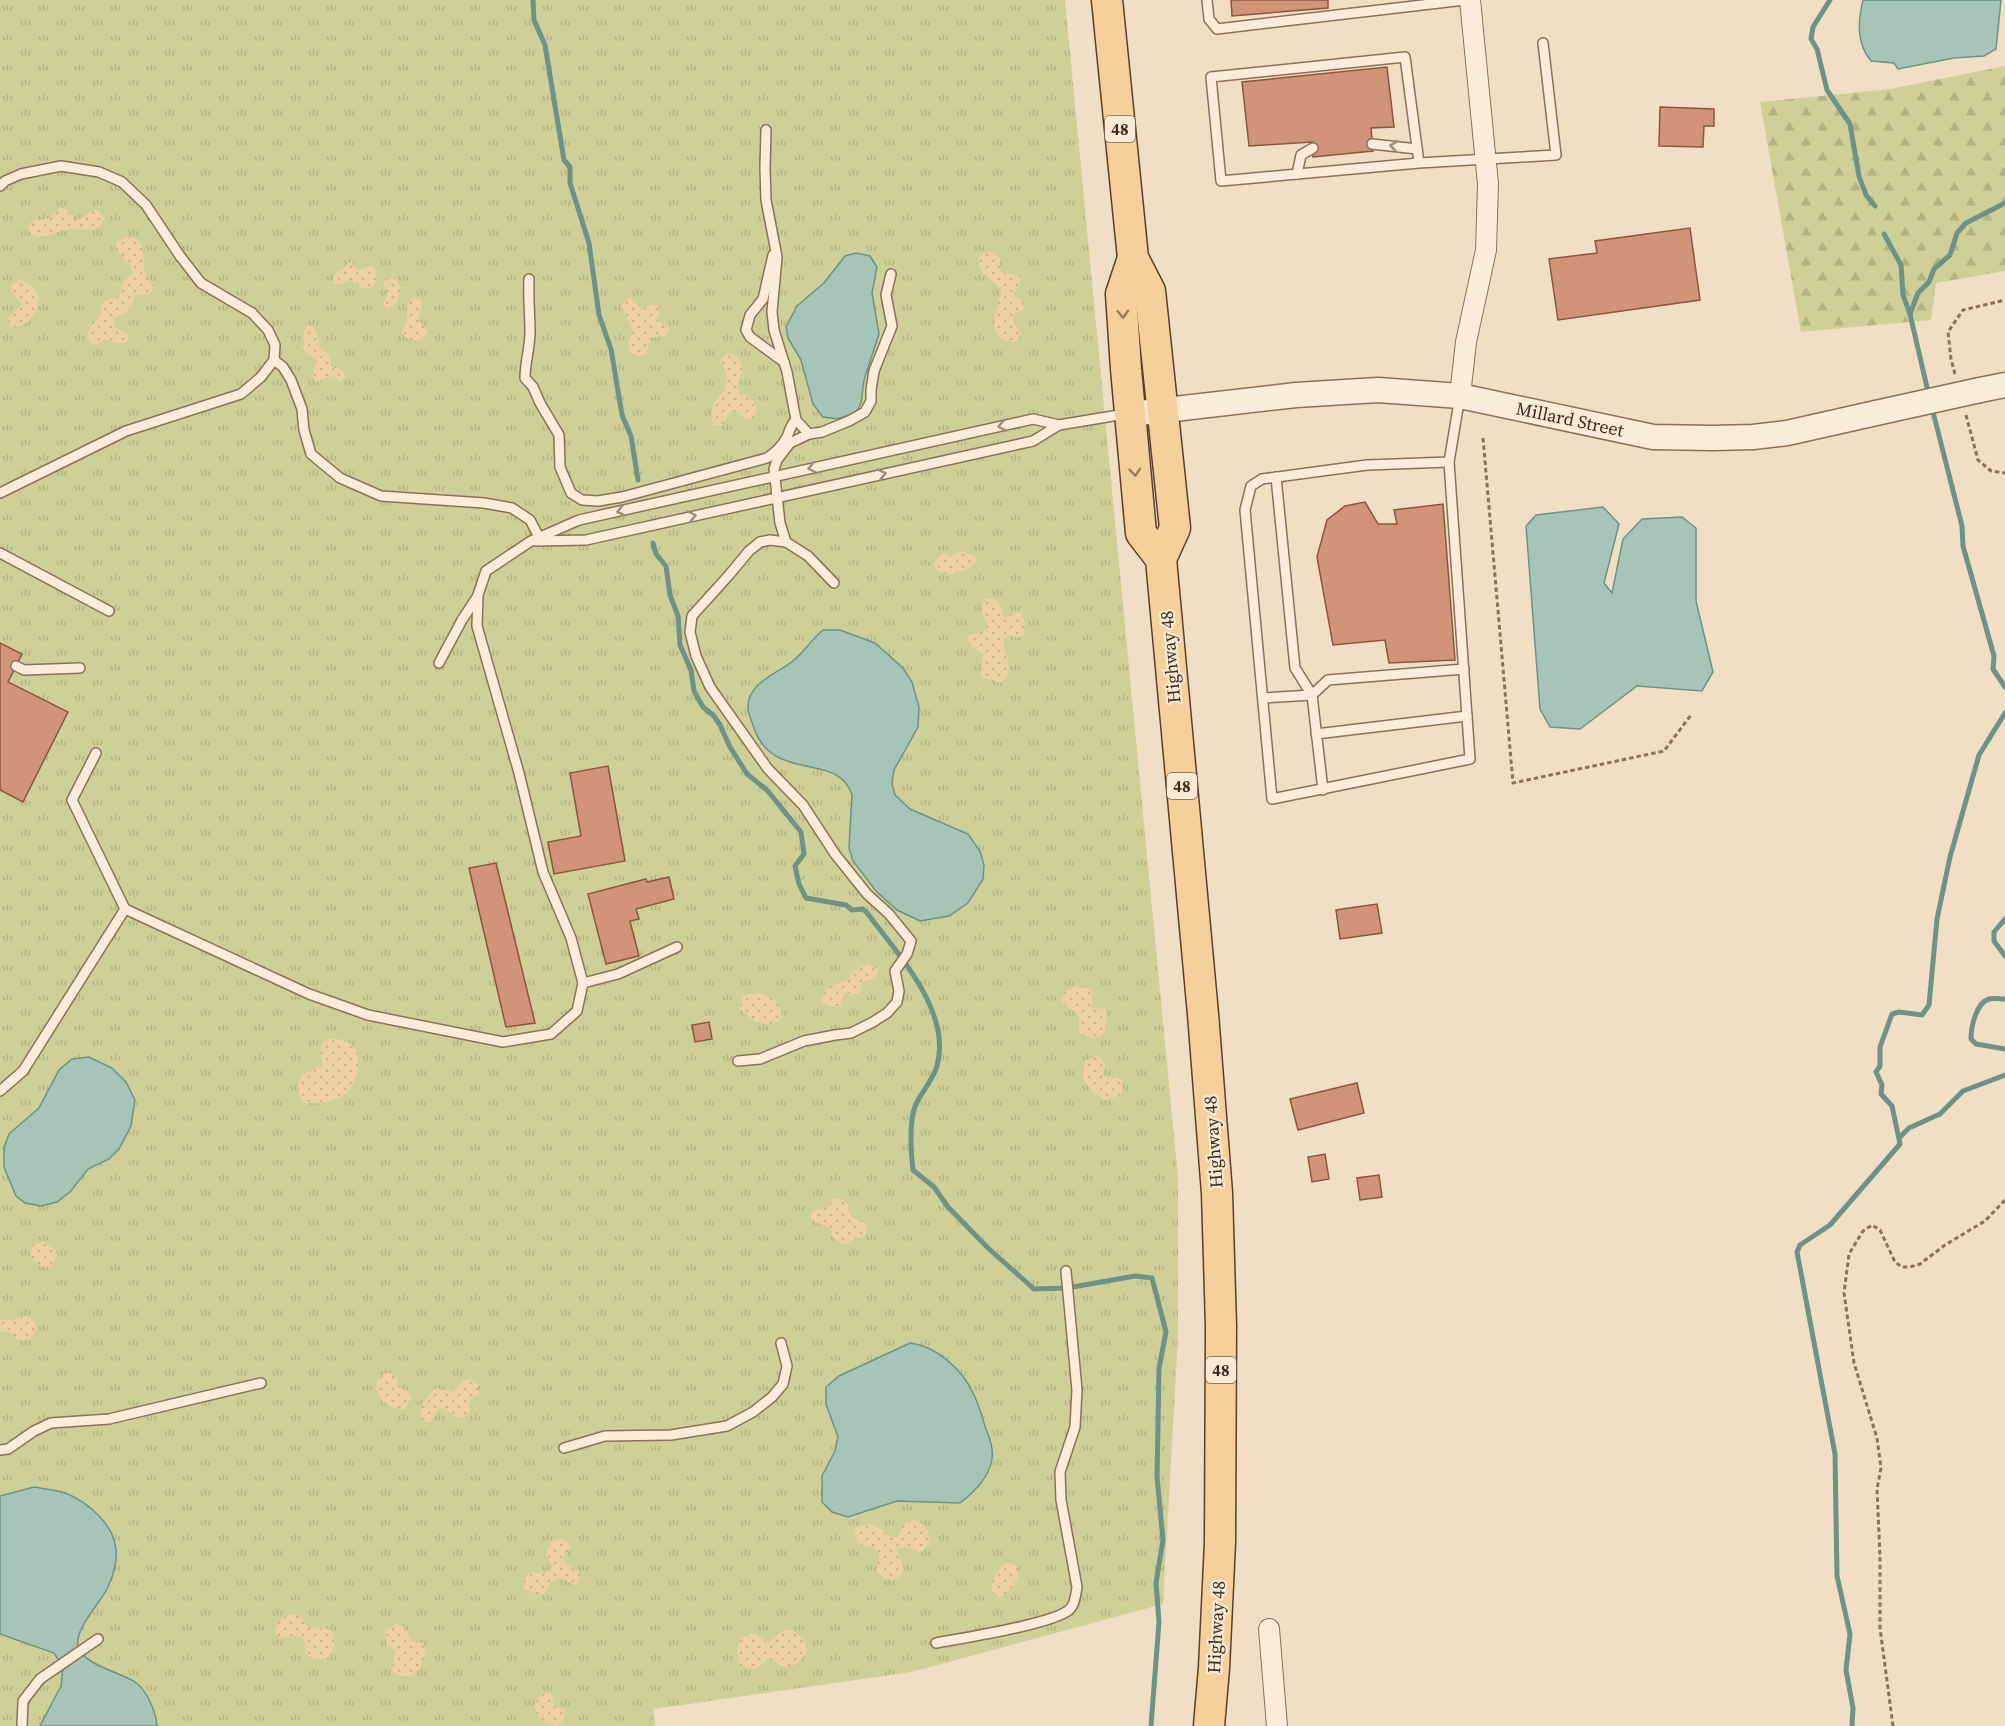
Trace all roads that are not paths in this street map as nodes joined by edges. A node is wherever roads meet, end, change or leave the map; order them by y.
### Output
1 (1107, 0) edge
2 (1207, 0) edge
3 (1466, 0) edge
4 (1470, 0) edge
5 (1418, 3) edge
6 (1543, 43) dead end
7 (766, 130) dead end
8 (1372, 144) dead end
9 (1313, 148) dead end
10 (1417, 149) junction
11 (1485, 158) junction
12 (1419, 163) junction
13 (1296, 174) junction
14 (0, 186) edge
15 (775, 246) junction
16 (1133, 258) junction
17 (891, 274) dead end
18 (529, 279) dead end
19 (274, 360) junction
20 (784, 362) junction
21 (2005, 385) edge
22 (1460, 396) junction
23 (1162, 411) junction
24 (1131, 414) junction
25 (796, 420) junction
26 (1059, 425) junction
27 (809, 434) junction
28 (1449, 462) junction
29 (775, 477) junction
30 (1276, 477) junction
31 (0, 493) edge
32 (777, 497) junction
33 (535, 539) junction
34 (786, 542) junction
35 (0, 553) edge
36 (1161, 559) junction
37 (834, 583) dead end
38 (478, 595) junction
39 (109, 611) dead end
40 (440, 663) dead end
41 (16, 666) dead end
42 (80, 668) dead end
43 (1464, 669) junction
44 (1312, 695) junction
45 (1263, 698) junction
46 (1467, 716) junction
47 (1316, 734) junction
48 (96, 753) dead end
49 (1323, 790) junction
50 (125, 909) junction
51 (677, 947) dead end
52 (583, 983) junction
53 (738, 1061) dead end
54 (0, 1091) edge
55 (1066, 1274) dead end
56 (781, 1343) dead end
57 (261, 1383) dead end
58 (564, 1448) dead end
59 (0, 1450) edge
60 (1269, 1629) dead end
61 (98, 1639) dead end
62 (936, 1643) dead end
63 (22, 1726) edge
64 (1209, 1726) edge
65 (1276, 1726) edge

1 - 16 main road, Highway 48 / 48
2 - 5 lane
3 - 5 lane
4 - 11 street
6 - 11 lane
7 - 15 lane
10 -> 8 lane
9 - 13 lane
10 - 12 lane
10 - 13 lane
11 - 12 lane
11 - 22 street
12 - 13 lane
14 - 19 lane
15 - 20 lane
15 - 20 lane
16 - 23 main road, Highway 48 / 48
16 -> 24 main road, Highway 48 / 48
17 - 27 lane
18 - 25 lane
19 - 31 lane
19 - 33 lane
20 - 25 lane
21 - 22 street, Millard Street, bridge
22 - 23 street, Millard Street
22 - 28 lane
23 - 24 street, Millard Street
23 - 36 main road, Highway 48 / 48
24 - 26 lane
24 -> 36 main road, Highway 48 / 48
25 - 27 lane
26 -> 29 lane
32 -> 26 lane
27 - 29 lane
28 - 30 lane
28 - 43 lane
29 - 32 lane
29 -> 33 lane
30 - 44 lane
30 - 45 lane
33 -> 32 lane
32 - 34 lane
33 - 38 lane
34 - 37 lane
34 - 53 lane
35 - 39 lane
36 - 64 main road, Highway 48 / 48
38 - 40 lane
38 - 52 lane
41 - 42 lane
43 - 44 lane
43 - 46 lane
44 - 45 lane
44 - 47 lane
45 - 49 lane
46 - 47 lane
46 - 49 lane
47 - 49 lane
48 - 50 lane
50 - 52 lane
50 - 54 lane
51 - 52 lane
55 - 62 lane
56 - 58 lane
57 - 59 lane
60 - 65 street
61 - 63 lane

